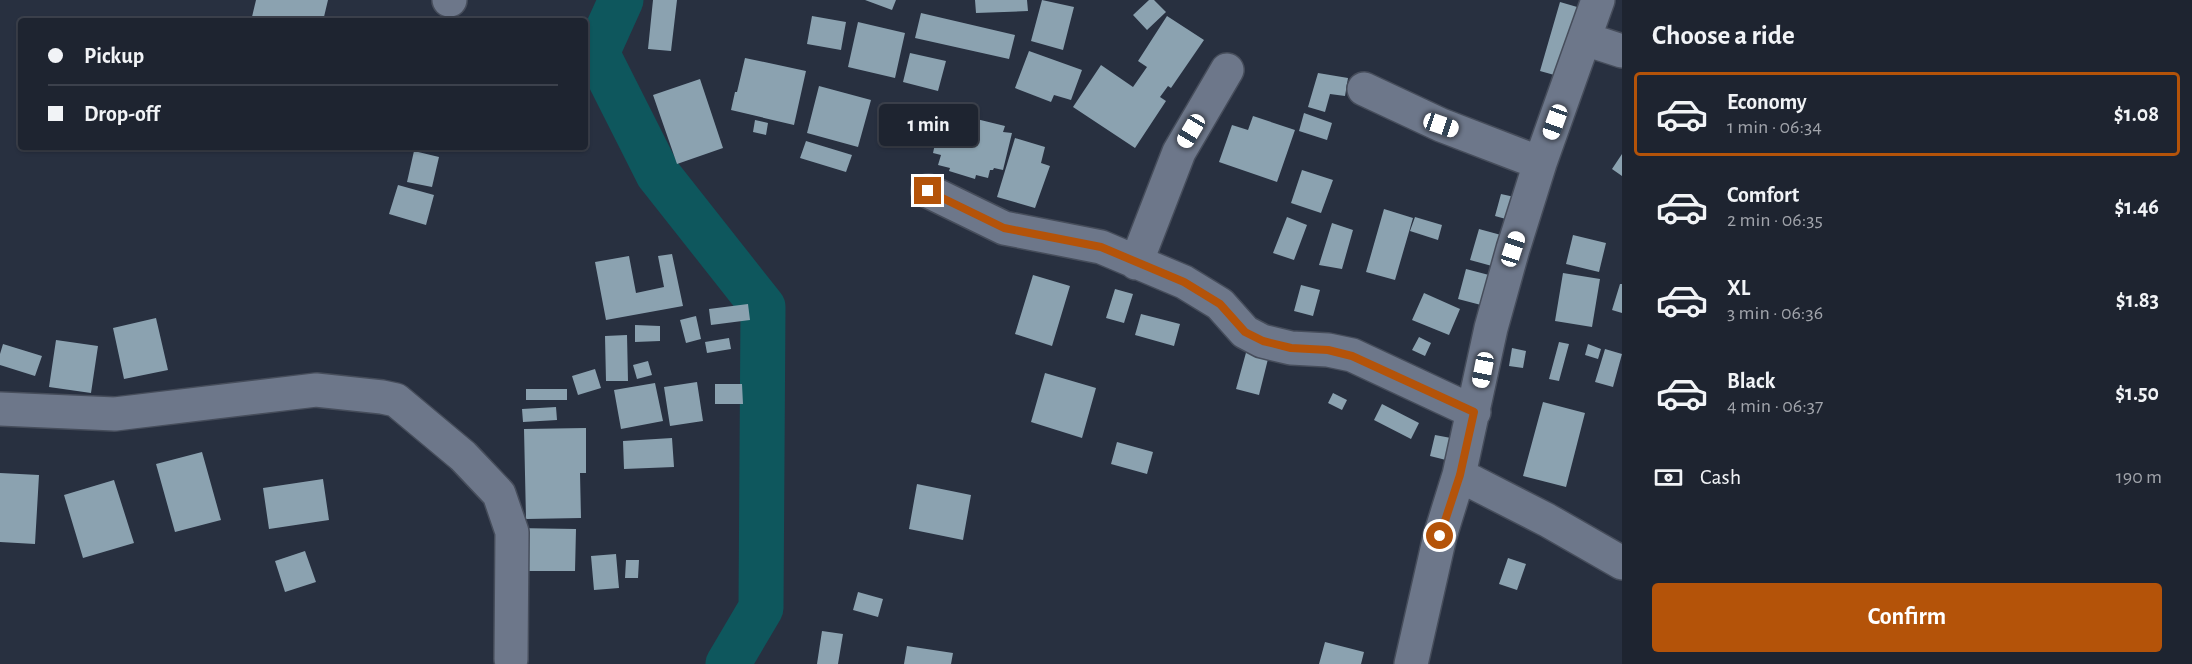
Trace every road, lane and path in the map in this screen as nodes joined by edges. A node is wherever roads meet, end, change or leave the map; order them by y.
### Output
1 (1598, 0) edge
2 (1585, 39) junction
3 (1622, 51) edge
4 (1227, 70) dead end
5 (1364, 89) dead end
6 (1540, 163) junction
7 (928, 191) dead end
8 (1136, 263) junction
9 (0, 409) edge
10 (1474, 412) junction
11 (1460, 475) junction
12 (1622, 563) edge
13 (511, 659) dead end
14 (1411, 664) edge

1 - 2 street
2 - 3 street
2 - 6 street
4 - 8 street
5 - 6 street
6 - 10 street
7 - 8 street
8 - 10 street
9 - 13 street
10 - 11 street
11 - 12 street
11 - 14 street

